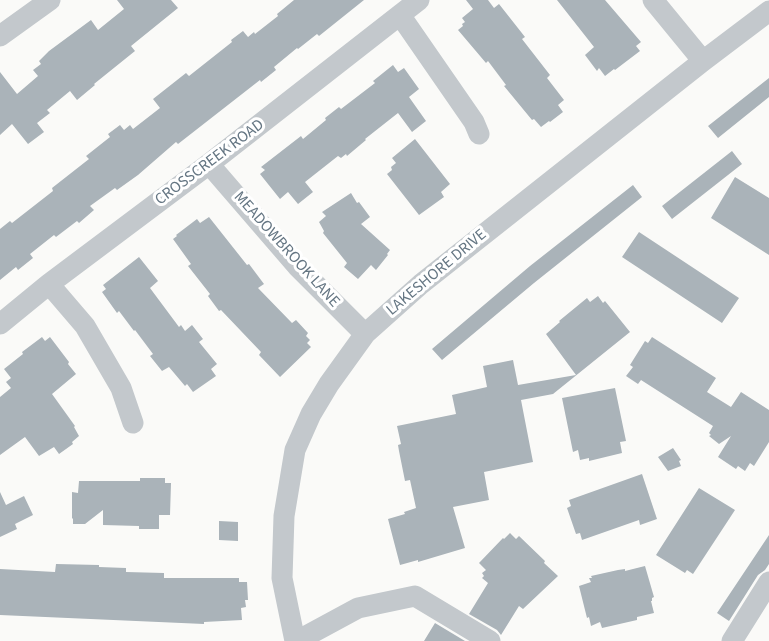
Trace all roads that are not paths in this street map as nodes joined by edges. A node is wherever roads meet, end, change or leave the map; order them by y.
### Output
1 (50, 0) edge
2 (419, 0) edge
3 (653, 0) edge
4 (769, 11) edge
5 (400, 15) junction
6 (0, 36) edge
7 (703, 61) junction
8 (479, 134) dead end
9 (209, 164) junction
10 (50, 284) junction
11 (0, 324) edge
12 (365, 334) junction
13 (133, 423) dead end
14 (769, 582) edge
15 (296, 641) edge
16 (490, 641) edge
17 (732, 641) edge

1 - 6 street
2 - 5 street, CROSSCREEK ROAD
3 - 7 street
4 - 7 street, LAKESHORE DRIVE
5 - 8 street
5 - 9 street, CROSSCREEK ROAD
7 - 12 street, LAKESHORE DRIVE
9 - 10 street, CROSSCREEK ROAD
9 - 12 street, MEADOWBROOK LANE
10 - 11 street, CROSSCREEK ROAD
10 - 13 street
12 - 15 street, LAKESHORE DRIVE
14 - 17 street
15 - 16 street

